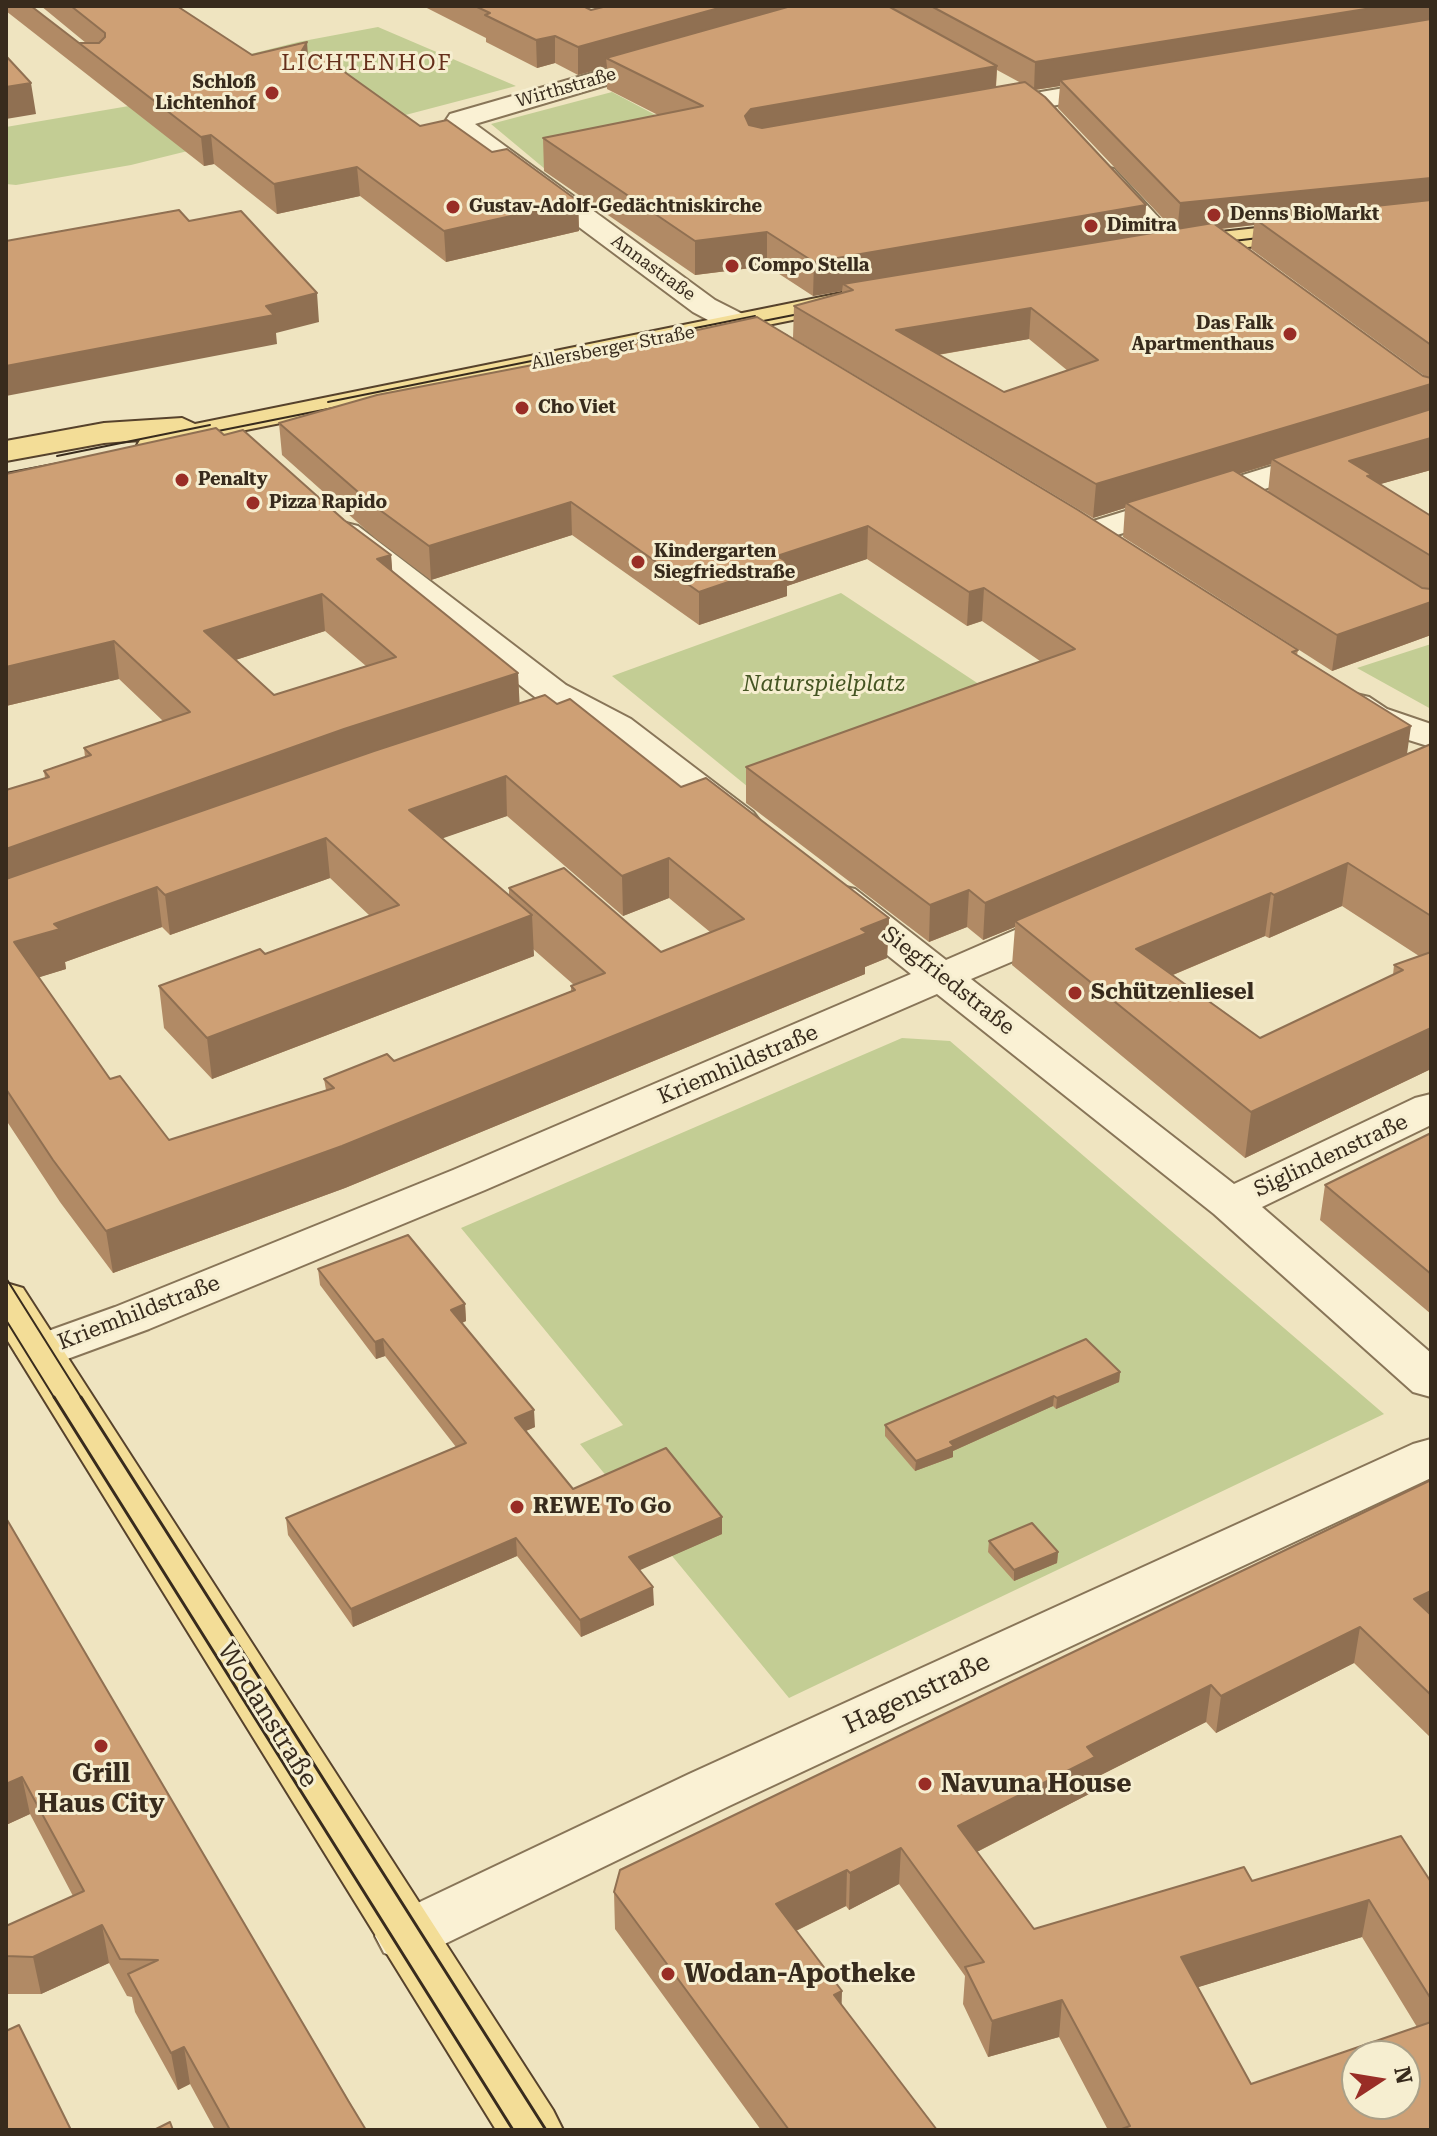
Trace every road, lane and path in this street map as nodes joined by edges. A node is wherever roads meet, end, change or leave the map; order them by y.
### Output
1 (690, 53) edge
2 (989, 80) edge
3 (1137, 84) edge
4 (1029, 102) junction
5 (966, 113) edge
6 (459, 120) joint
7 (1054, 121) edge
8 (1084, 154) edge
9 (1431, 218) edge
10 (1216, 240) junction
11 (1170, 247) junction
12 (1140, 251) edge
13 (1246, 263) edge
14 (880, 295) edge
15 (736, 323) junction
16 (807, 363) edge
17 (1431, 427) edge
18 (239, 438) junction
19 (6, 451) edge
20 (33, 477) edge
21 (1235, 489) junction
22 (313, 504) edge
23 (1274, 513) edge
24 (1128, 558) edge
25 (1335, 692) edge
26 (579, 707) junction
27 (535, 721) edge
28 (1426, 758) edge
29 (768, 843) edge
30 (806, 871) edge
31 (1100, 907) edge
32 (943, 977) junction
33 (1431, 1108) edge
34 (1230, 1204) junction
35 (6, 1299) edge
36 (40, 1352) junction
37 (1431, 1380) edge
38 (1431, 1457) edge
39 (405, 1936) junction
40 (531, 2130) edge

1 - 6 street, Wirthstraße
2 - 4 street
3 - 4 street
4 - 5 street
4 - 7 street
6 - 15 street, Annastraße
8 - 11 street
9 - 10 main road
10 - 11 main road
10 - 13 street
11 - 12 main road
14 - 15 main road, Allersberger Straße
15 - 16 street, Annastraße
15 - 18 main road, Allersberger Straße
17 - 21 street
18 - 19 main road, Allersberger Straße
18 - 20 main road, Allersberger Straße
21 - 23 street
21 - 24 street
22 - 26 street
25 - 28 street
26 - 27 street
26 - 29 street
30 - 32 street, Siegfriedstraße
31 - 32 street, Kriemhildstraße
32 - 34 street, Siegfriedstraße
32 - 36 street, Kriemhildstraße
33 - 34 street, Siglindenstraße
34 - 37 street, Siegfriedstraße
35 - 36 main road, Wodanstraße
36 - 39 main road, Wodanstraße
38 - 39 street, Hagenstraße
39 - 40 main road, Wodanstraße

